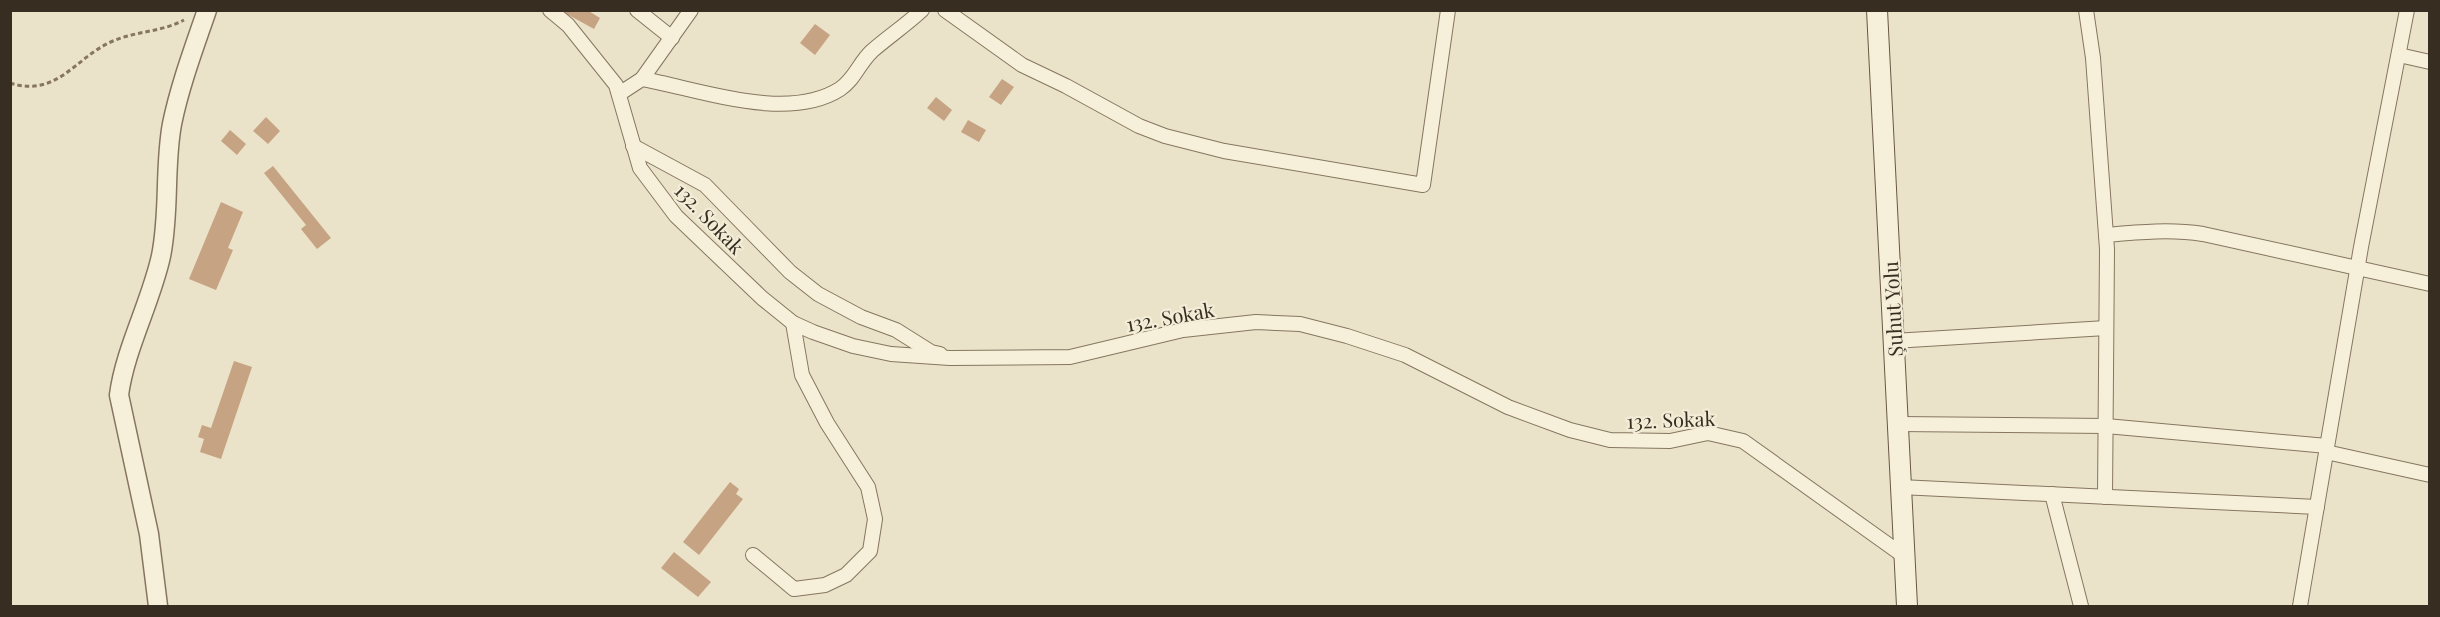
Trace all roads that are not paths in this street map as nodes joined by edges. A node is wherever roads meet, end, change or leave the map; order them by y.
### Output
1 (207, 10) edge
2 (550, 10) edge
3 (637, 10) edge
4 (691, 10) edge
5 (922, 10) edge
6 (945, 10) edge
7 (1448, 10) edge
8 (1877, 10) edge
9 (2086, 10) edge
10 (2407, 10) edge
11 (672, 38) junction
12 (2399, 56) junction
13 (2430, 62) edge
14 (642, 79) junction
15 (619, 94) junction
16 (633, 146) junction
17 (2106, 235) junction
18 (2358, 267) junction
19 (2430, 284) edge
20 (793, 323) junction
21 (2106, 328) junction
22 (1893, 341) junction
23 (950, 358) junction
24 (1897, 424) junction
25 (2106, 426) junction
26 (2327, 449) junction
27 (2430, 475) edge
28 (1900, 487) junction
29 (2052, 495) junction
30 (2105, 497) junction
31 (2317, 507) junction
32 (753, 555) dead end
33 (1904, 556) junction
34 (158, 606) edge
35 (1907, 606) edge
36 (2081, 606) edge
37 (2300, 606) edge

1 - 34 street
2 - 15 street, 132. Sokak
3 - 11 street
4 - 11 street
5 - 14 street
6 - 7 street
8 - 22 main road, Şuhut Yolu
9 - 17 street
10 - 12 street
11 - 14 street
12 - 13 street
12 - 18 street
14 - 15 street
15 - 16 street, 132. Sokak
16 - 20 street, 132. Sokak
16 - 23 street
17 - 18 street
17 - 21 street
18 - 19 street
18 - 26 street
20 - 23 street, 132. Sokak
20 - 32 street
21 - 22 street
21 - 25 street
22 - 24 main road, Şuhut Yolu
23 - 33 street, 132. Sokak
24 - 25 street
24 - 28 main road, Şuhut Yolu
25 - 26 street
25 - 30 street
26 - 27 street
26 - 31 street
28 - 29 street
28 - 33 main road, Şuhut Yolu
29 - 30 street
29 - 36 street
30 - 31 street
31 - 37 street
33 - 35 main road, Şuhut Yolu

